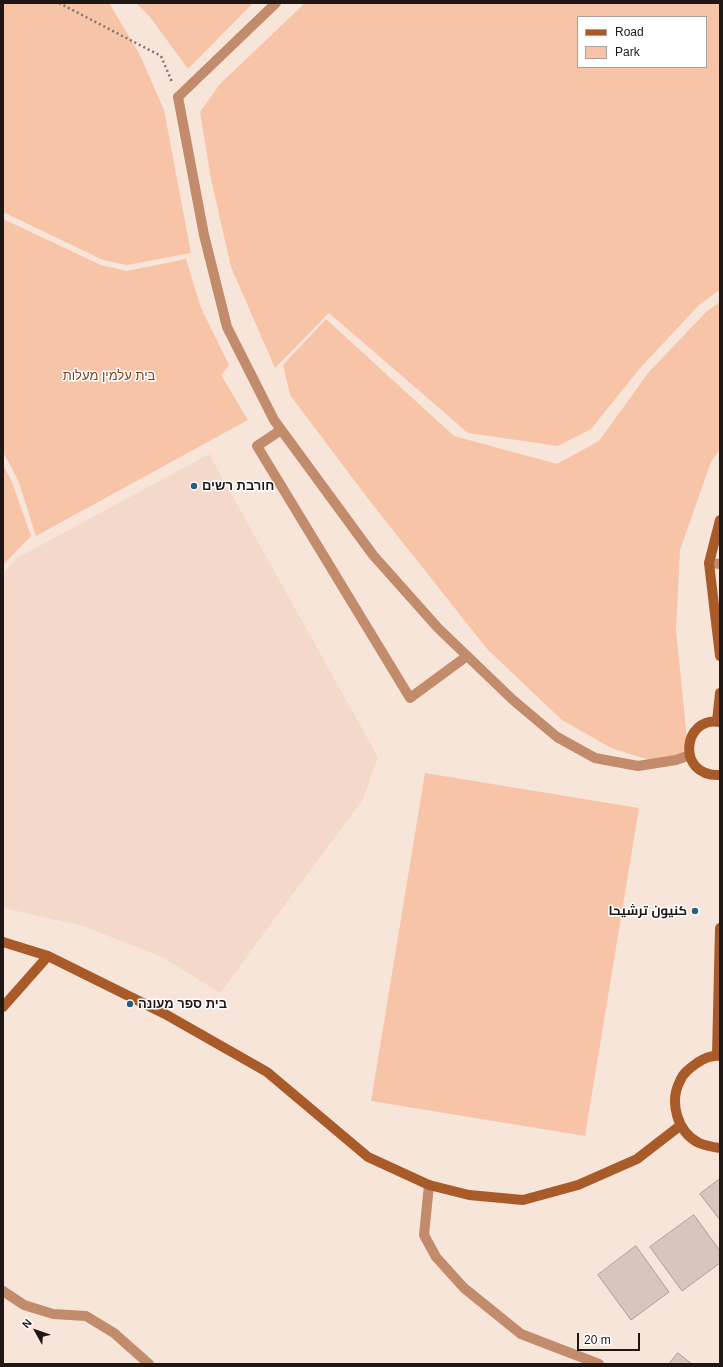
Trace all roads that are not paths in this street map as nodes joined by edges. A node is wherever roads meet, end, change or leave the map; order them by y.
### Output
1 (276, 3) edge
2 (281, 430) junction
3 (720, 520) edge
4 (709, 563) junction
5 (720, 564) edge
6 (467, 656) junction
7 (720, 656) edge
8 (720, 693) edge
9 (719, 722) edge
10 (690, 755) junction
11 (720, 775) edge
12 (720, 928) edge
13 (3, 942) edge
14 (48, 956) junction
15 (3, 1007) edge
16 (718, 1055) edge
17 (681, 1125) junction
18 (720, 1148) edge
19 (429, 1185) junction
20 (3, 1291) edge
21 (149, 1364) edge
22 (599, 1364) edge

1 - 2 street
2 - 6 street
2 - 6 street
3 - 4 main road
4 - 5 street
4 - 7 main road
6 - 10 street
8 - 9 main road
9 - 10 main road
10 - 11 main road
12 - 16 main road
13 - 14 main road
14 - 15 main road
14 - 19 main road
16 - 17 main road
17 - 18 main road
17 - 19 main road
19 - 22 street
20 - 21 street

